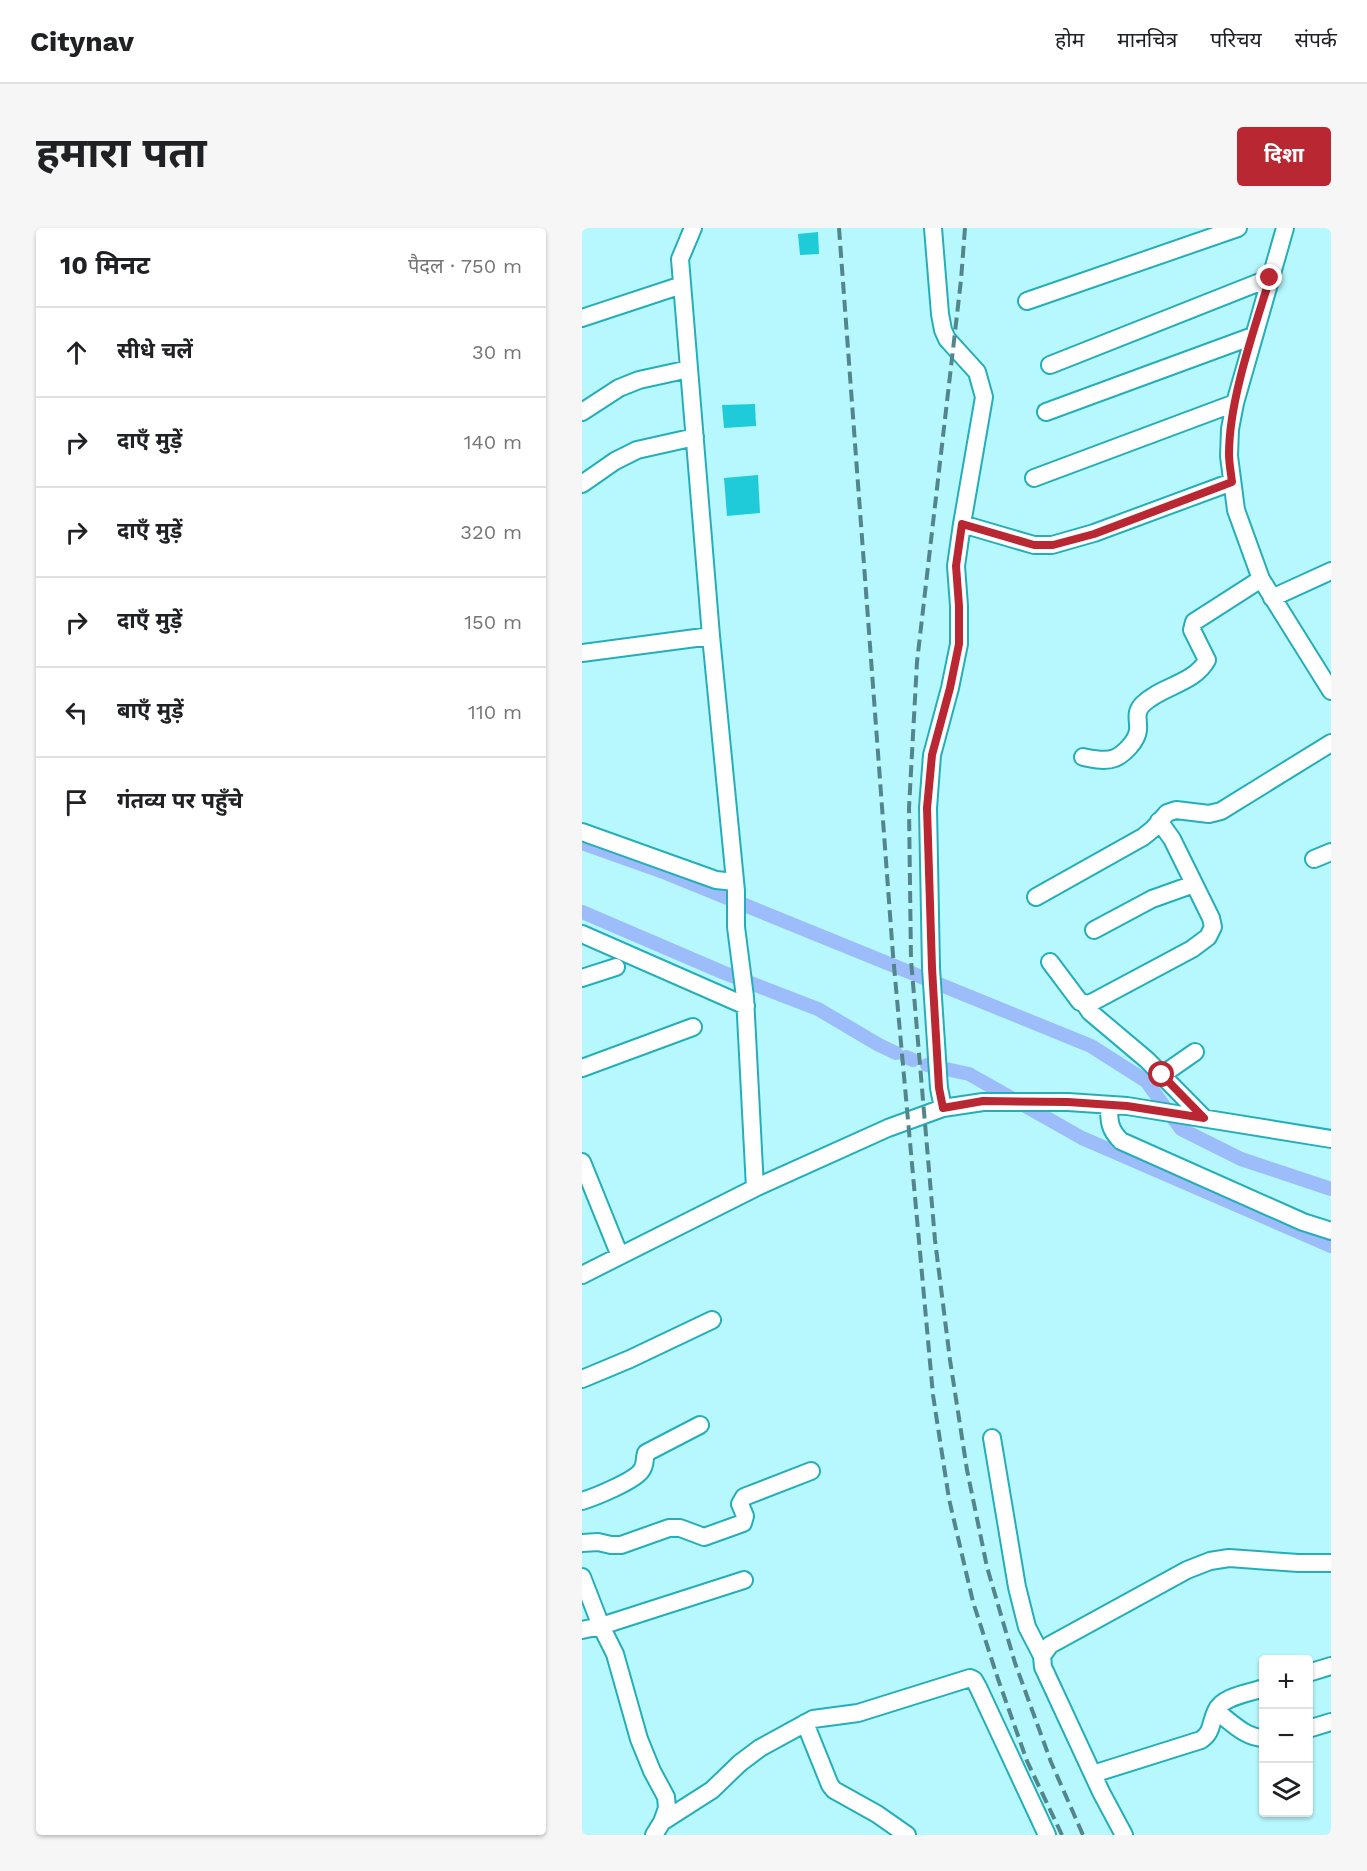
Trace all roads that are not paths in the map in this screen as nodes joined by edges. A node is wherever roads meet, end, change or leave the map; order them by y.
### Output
1 (693, 228) edge
2 (933, 228) edge
3 (1238, 228) edge
4 (1285, 228) edge
5 (1211, 232) edge
6 (1270, 278) junction
7 (682, 285) junction
8 (1028, 302) dead end
9 (582, 317) edge
10 (1253, 336) junction
11 (1050, 365) dead end
12 (689, 369) junction
13 (1235, 403) junction
14 (582, 412) edge
15 (1046, 412) dead end
16 (695, 437) junction
17 (1034, 478) dead end
18 (1232, 482) junction
19 (582, 484) edge
20 (962, 524) junction
21 (1331, 571) edge
22 (1261, 579) junction
23 (1272, 598) junction
24 (711, 636) junction
25 (582, 653) edge
26 (1331, 692) edge
27 (1331, 743) edge
28 (1083, 757) dead end
29 (1159, 821) junction
30 (582, 832) edge
31 (1331, 852) edge
32 (1314, 859) dead end
33 (1194, 884) junction
34 (736, 886) junction
35 (1036, 897) dead end
36 (1094, 930) dead end
37 (582, 934) edge
38 (1050, 962) dead end
39 (616, 967) dead end
40 (582, 978) edge
41 (745, 1001) junction
42 (1084, 1003) junction
43 (693, 1028) dead end
44 (1195, 1052) dead end
45 (582, 1068) edge
46 (1162, 1075) junction
47 (1108, 1105) junction
48 (943, 1108) junction
49 (1198, 1117) junction
50 (1331, 1139) edge
51 (582, 1162) edge
52 (755, 1188) junction
53 (1331, 1231) edge
54 (620, 1256) junction
55 (582, 1275) edge
56 (712, 1320) dead end
57 (582, 1379) edge
58 (700, 1425) dead end
59 (992, 1438) dead end
60 (811, 1471) dead end
61 (582, 1501) edge
62 (582, 1543) edge
63 (1331, 1563) edge
64 (582, 1577) edge
65 (744, 1580) dead end
66 (601, 1626) junction
67 (582, 1630) edge
68 (1042, 1656) junction
69 (1331, 1666) edge
70 (1313, 1671) edge
71 (1259, 1689) edge
72 (1216, 1710) junction
73 (1331, 1722) edge
74 (805, 1723) junction
75 (1313, 1727) edge
76 (1259, 1738) edge
77 (1093, 1774) junction
78 (658, 1829) edge
79 (907, 1835) edge
80 (1047, 1835) edge
81 (1124, 1835) edge

1 - 7 street
2 - 20 street
3 - 5 street
4 - 6 street
5 - 8 street
6 - 10 street
6 - 11 street
7 - 9 street
7 - 12 street
10 - 13 street
10 - 15 street
12 - 14 street
12 - 16 street
13 - 17 street
13 - 18 street
16 - 19 street
16 - 24 street
18 - 20 street
18 - 22 street
20 - 48 street
21 - 23 street
22 - 23 street
22 - 28 street
23 - 26 street
24 - 25 street
24 - 34 street
27 - 29 street
29 - 33 street
29 - 35 street
30 - 34 street
31 - 32 street
33 - 36 street
33 - 42 street
34 - 41 street
37 - 41 street
38 - 42 street
39 - 40 street
41 - 52 street
42 - 46 street
43 - 45 street
44 - 46 street
46 - 49 street
47 - 48 street
47 - 49 street
47 - 53 street
48 - 52 street
49 - 50 street
51 - 54 street
52 - 54 street
54 - 55 street
56 - 57 street
58 - 61 street
59 - 68 street
60 - 62 street
63 - 68 street
64 - 66 street
65 - 66 street
66 - 67 street
66 - 78 street
68 - 77 street
69 - 70 street
71 - 72 street
72 - 76 street
72 - 77 street
73 - 75 street
74 - 78 street
74 - 79 street
74 - 80 street
77 - 81 street

